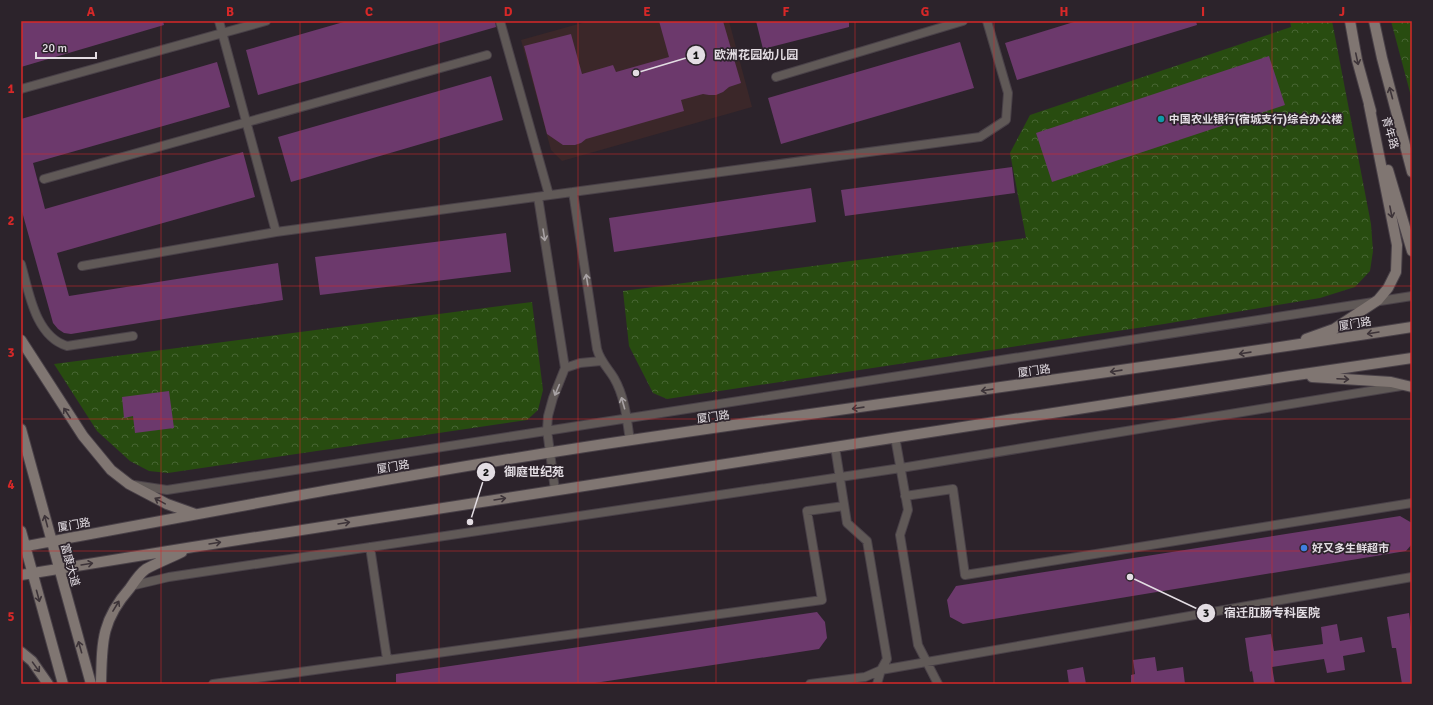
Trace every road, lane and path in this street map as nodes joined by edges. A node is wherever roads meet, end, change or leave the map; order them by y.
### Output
1 (218, 21) edge
2 (266, 21) edge
3 (500, 21) edge
4 (963, 21) edge
5 (987, 21) edge
6 (1350, 21) edge
7 (1374, 21) edge
8 (222, 34) junction
9 (487, 55) dead end
10 (776, 77) dead end
11 (21, 89) edge
12 (1369, 105) junction
13 (1395, 108) junction
14 (246, 123) junction
15 (1412, 150) edge
16 (1412, 172) edge
17 (44, 179) dead end
18 (573, 192) junction
19 (549, 195) junction
20 (538, 197) junction
21 (276, 232) junction
22 (1412, 251) edge
23 (21, 264) edge
24 (82, 266) dead end
25 (1412, 296) edge
26 (1374, 302) junction
27 (1412, 327) edge
28 (133, 336) dead end
29 (21, 340) edge
30 (1283, 347) junction
31 (1412, 358) edge
32 (601, 361) junction
33 (565, 368) junction
34 (1290, 376) junction
35 (1408, 386) edge
36 (627, 419) junction
37 (21, 429) edge
38 (547, 430) junction
39 (896, 437) junction
40 (630, 441) junction
41 (835, 447) junction
42 (550, 453) junction
43 (901, 468) junction
44 (839, 477) junction
45 (129, 484) junction
46 (555, 490) junction
47 (906, 496) junction
48 (1412, 503) edge
49 (844, 506) junction
50 (196, 514) junction
51 (21, 531) edge
52 (52, 541) junction
53 (23, 547) edge
54 (193, 547) junction
55 (370, 547) junction
56 (58, 569) junction
57 (32, 574) junction
58 (21, 575) edge
59 (1412, 577) edge
60 (131, 586) junction
61 (21, 652) edge
62 (387, 659) junction
63 (926, 662) junction
64 (881, 670) junction
65 (48, 684) edge
66 (63, 684) edge
67 (91, 684) edge
68 (102, 684) edge
69 (213, 684) edge
70 (810, 684) edge
71 (878, 684) edge
72 (938, 684) edge

1 - 8 lane
2 - 8 lane
3 - 19 lane
4 - 10 lane
5 - 18 lane
6 -> 12 street, 青年路
13 -> 7 street, 青年路
8 - 11 lane
8 - 14 lane
9 - 14 lane
12 - 22 street, 青年路
12 -> 26 street
13 - 15 street
13 - 16 street, 青年路
14 - 17 lane
14 - 21 lane
18 - 19 lane
32 -> 18 lane
19 - 20 lane
20 - 21 lane
20 -> 33 lane
21 - 24 lane
23 - 28 lane
25 - 26 lane
26 - 30 street
26 - 36 lane
27 -> 30 street, 厦门路
45 -> 29 street
30 -> 40 street, 厦门路
31 - 34 street
32 - 33 lane
36 -> 32 lane
33 -> 38 lane
34 -> 35 street
34 - 39 street
35 - 43 lane
36 - 38 lane
36 - 40 lane
52 -> 37 street, 富康大道
38 - 42 lane
38 - 45 lane
39 - 41 street
39 - 43 lane
40 - 42 street, 厦门路
41 - 44 lane
41 - 46 street
42 - 46 lane
42 - 50 street, 厦门路
43 - 44 lane
43 - 47 lane
44 - 49 lane
44 - 55 lane
50 -> 45 street
54 -> 46 street
47 - 48 lane
47 - 63 lane
49 - 62 lane
49 - 64 lane
50 - 52 street, 厦门路
51 - 53 street
52 - 53 street, 厦门路
52 - 56 street, 富康大道
53 - 57 street
56 -> 54 street
54 - 60 street
55 - 60 lane
55 - 62 lane
56 - 57 street
67 -> 56 street, 富康大道
57 - 58 street
57 -> 66 street
59 - 63 lane
68 -> 60 street
61 -> 65 street
62 - 69 lane
63 - 64 lane
63 - 72 lane
64 - 70 lane
64 - 71 lane

